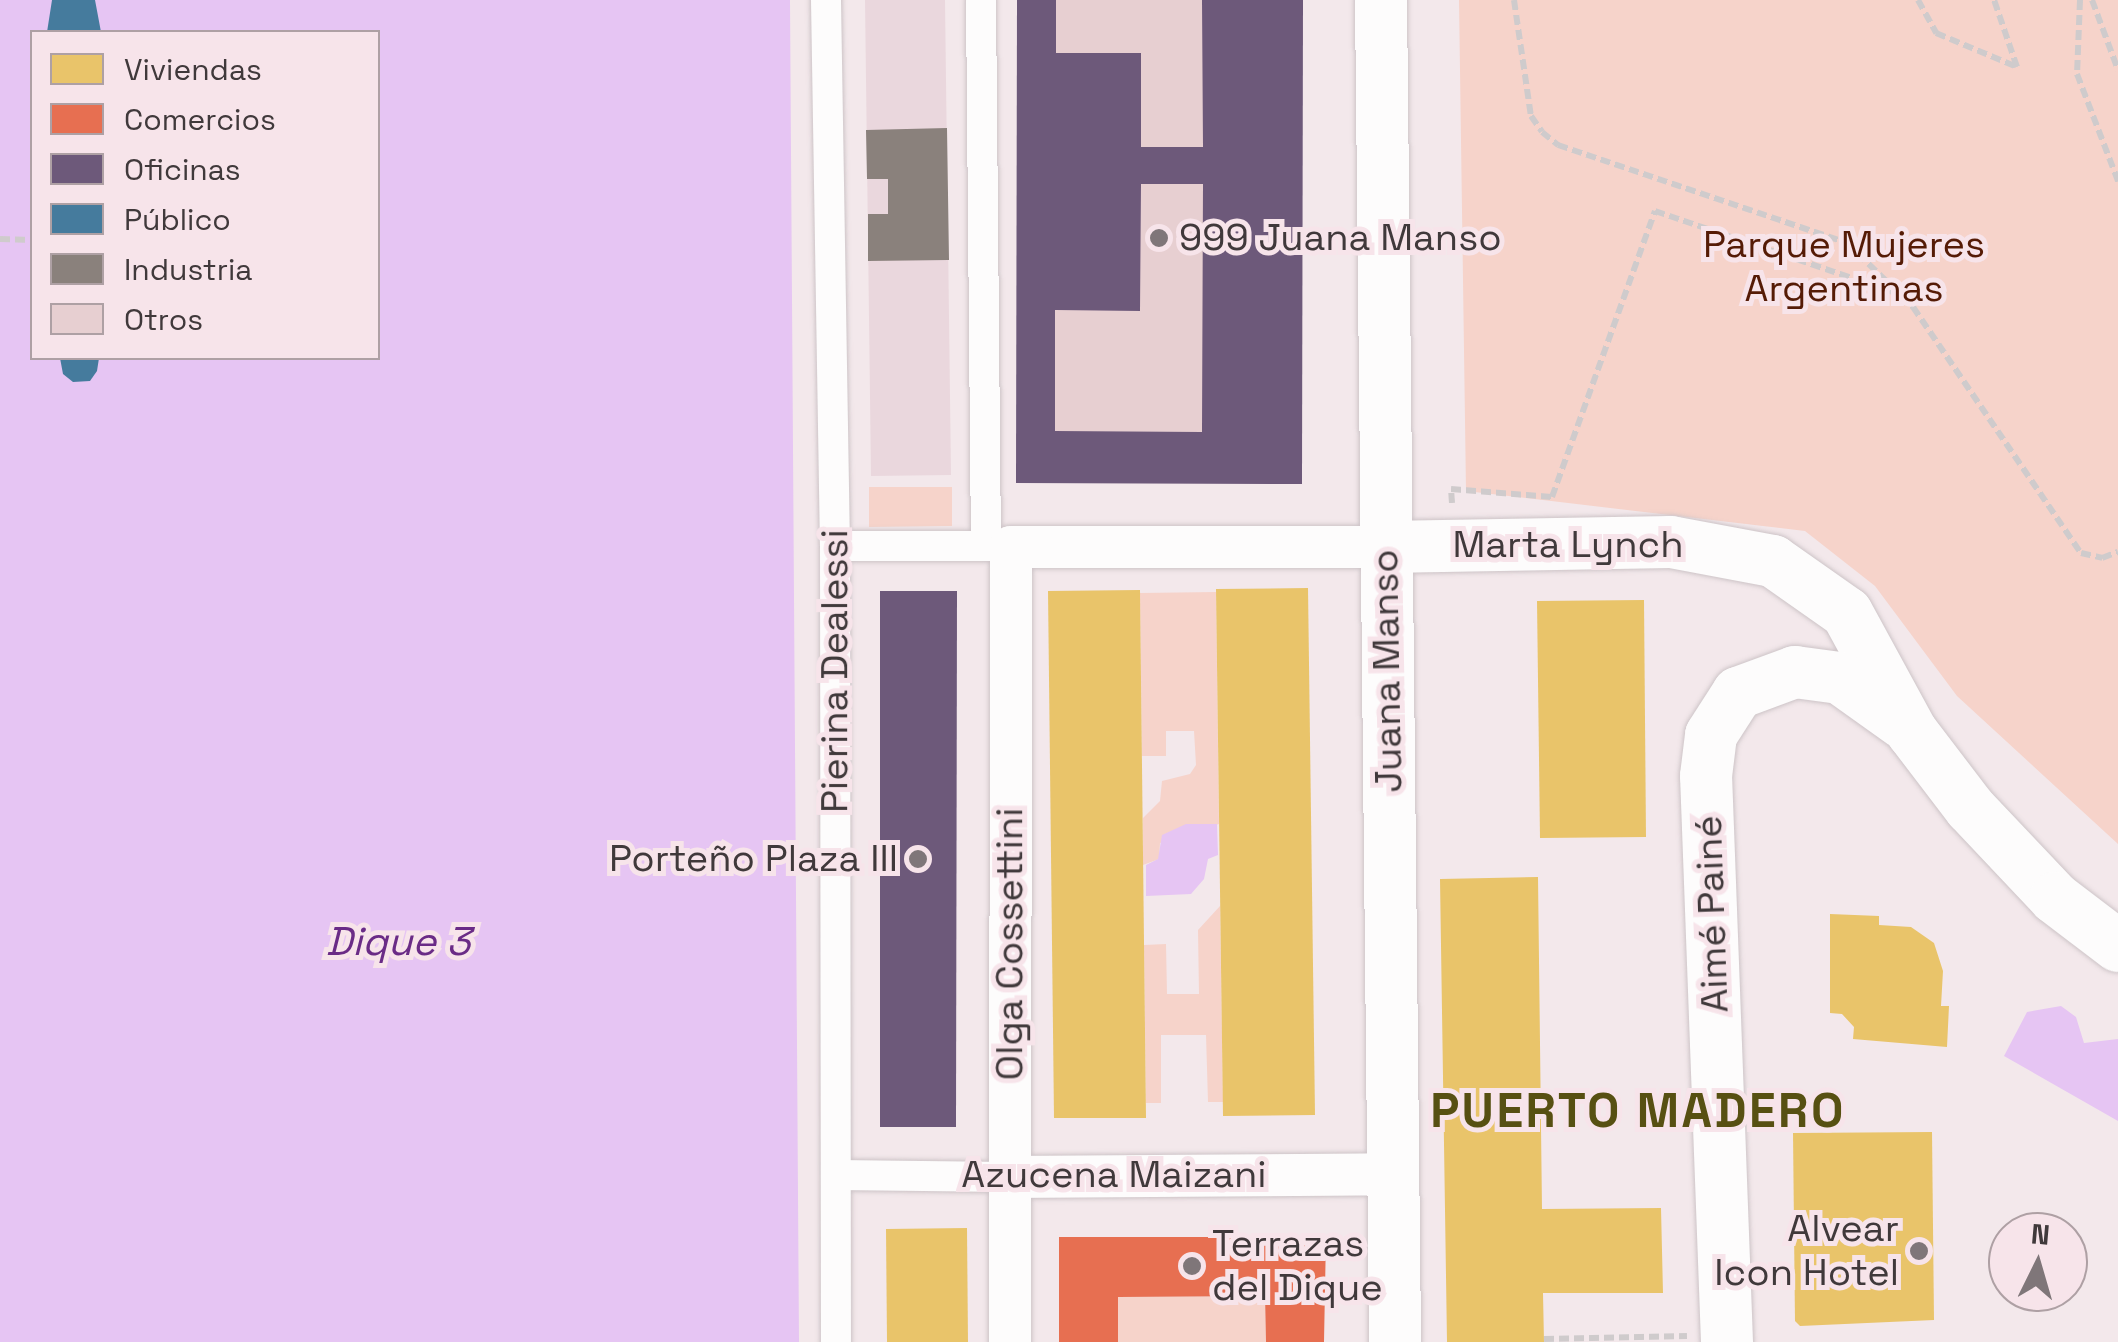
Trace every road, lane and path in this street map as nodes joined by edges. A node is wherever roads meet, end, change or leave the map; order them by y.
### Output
1 (826, 0) edge
2 (981, 0) edge
3 (1381, 0) edge
4 (1514, 0) edge
5 (1918, 0) edge
6 (1994, 0) edge
7 (2080, 0) edge
8 (2092, 0) edge
9 (2118, 70) edge
10 (2118, 181) edge
11 (0, 239) edge
12 (30, 240) edge
13 (1900, 294) junction
14 (1455, 544) junction
15 (835, 546) junction
16 (998, 546) junction
17 (1385, 547) junction
18 (2118, 552) edge
19 (1912, 732) junction
20 (2118, 946) edge
21 (1393, 1174) junction
22 (836, 1175) junction
23 (1009, 1176) junction
24 (1544, 1339) dead end
25 (1727, 1339) edge
26 (836, 1342) edge
27 (1010, 1342) edge
28 (1395, 1342) edge

1 - 15 street, Pierina Dealessi
2 - 16 street, Olga Cossettini
3 - 17 street, Juana Manso
4 - 13 path
5 - 6 path
7 - 10 path
8 - 9 path
11 - 12 path
13 - 14 path
13 - 18 path
14 - 17 street, Marta Lynch
14 - 19 street, Marta Lynch
15 - 16 street, Marta Lynch
15 - 22 street, Pierina Dealessi
16 - 17 street, Marta Lynch
16 - 23 street, Olga Cossettini
17 - 21 street, Juana Manso
19 - 20 street, Marta Lynch
19 - 25 street, Aimé Painé
21 - 23 street, Azucena Maizani
21 - 28 street, Juana Manso
22 - 23 street, Azucena Maizani
22 - 26 street, Pierina Dealessi
23 - 27 street, Olga Cossettini
24 - 25 path

